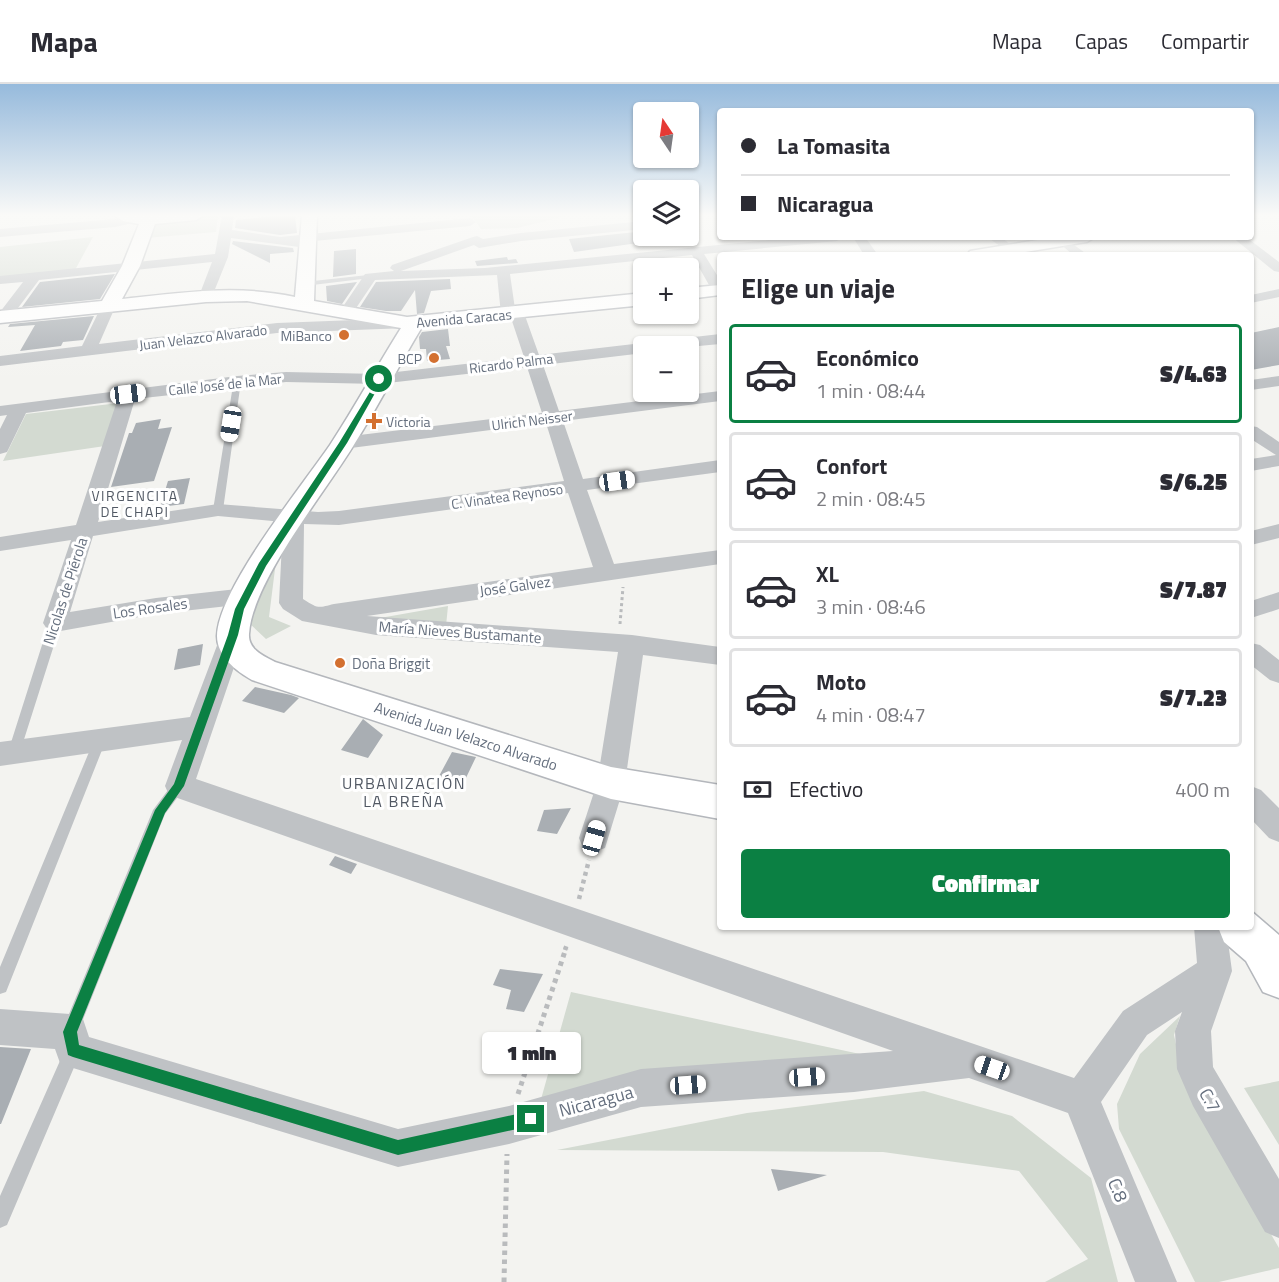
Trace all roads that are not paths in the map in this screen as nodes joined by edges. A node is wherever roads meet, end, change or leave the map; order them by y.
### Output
1 (84, 271) edge
2 (128, 271) edge
3 (216, 271) edge
4 (306, 271) edge
5 (398, 271) edge
6 (398, 271) edge
7 (503, 271) edge
8 (706, 271) edge
9 (35, 276) junction
10 (373, 276) junction
11 (0, 280) edge
12 (304, 284) junction
13 (717, 287) edge
14 (717, 291) edge
15 (699, 293) edge
16 (1279, 293) edge
17 (207, 296) junction
18 (1254, 298) edge
19 (633, 300) edge
20 (304, 305) junction
21 (109, 306) junction
22 (345, 314) junction
23 (512, 314) junction
24 (2, 317) edge
25 (407, 323) junction
26 (717, 339) edge
27 (699, 341) edge
28 (633, 349) edge
29 (88, 351) junction
30 (0, 361) edge
31 (533, 361) junction
32 (379, 379) junction
33 (237, 381) junction
34 (1279, 381) edge
35 (1254, 385) edge
36 (128, 394) junction
37 (717, 396) edge
38 (19, 409) junction
39 (0, 411) edge
40 (552, 417) junction
41 (1254, 433) edge
42 (343, 443) junction
43 (0, 448) edge
44 (1279, 450) edge
45 (1279, 460) edge
46 (1254, 464) edge
47 (717, 466) edge
48 (576, 487) junction
49 (218, 510) junction
50 (294, 516) junction
51 (84, 530) junction
52 (1279, 531) edge
53 (1254, 537) edge
54 (0, 543) edge
55 (717, 557) edge
56 (615, 572) junction
57 (246, 596) junction
58 (1279, 600) edge
59 (1254, 609) edge
60 (310, 615) junction
61 (55, 623) junction
62 (233, 635) junction
63 (625, 644) junction
64 (1254, 654) edge
65 (717, 656) edge
66 (1279, 673) edge
67 (199, 727) junction
68 (100, 740) junction
69 (7, 753) edge
70 (611, 783) junction
71 (179, 786) junction
72 (717, 801) edge
73 (1254, 802) edge
74 (1279, 828) edge
75 (594, 838) road end
76 (1210, 930) edge
77 (1215, 971) junction
78 (0, 986) edge
79 (0, 1027) edge
80 (71, 1041) junction
81 (972, 1061) junction
82 (1081, 1099) junction
83 (0, 1218) edge
84 (1279, 1218) edge
85 (1156, 1282) edge

1 - 9 street
2 - 21 main road
3 - 17 street
4 - 12 main road
5 - 10 street
6 - 10 street
7 - 23 street
8 - 13 street
9 - 11 street
9 - 24 street
10 - 12 lane
10 - 22 street
12 - 20 main road
14 - 15 main road
16 - 18 street
17 - 20 main road, Avenida Caracas
17 - 21 main road, Avenida Caracas
19 - 23 main road, Avenida Caracas
20 - 22 main road, Avenida Caracas
21 - 24 main road, Avenida Caracas
21 - 29 street
22 - 25 main road, Avenida Caracas
23 - 25 main road, Avenida Caracas
23 - 31 street
25 - 29 street, Juan Velazco Alvarado
25 - 32 main road
26 - 27 street
28 - 31 street, Ricardo Palma
29 - 30 street, Juan Velazco Alvarado
31 - 32 street, Ricardo Palma
31 - 40 street
32 - 33 street, Calle José de la Mar
32 - 42 main road
33 - 36 street, Calle José de la Mar
33 - 49 lane
34 - 35 street
36 - 38 street, Calle José de la Mar
36 - 51 street, Nicolas de Piérola
37 - 40 street, Ulrich Neisser
38 - 39 street, Calle José de la Mar
38 - 43 street
40 - 42 street, Ulrich Neisser
40 - 48 street
41 - 44 street
42 - 50 main road
45 - 46 street
47 - 48 street, C. Vinatea Reynoso
48 - 50 street, C. Vinatea Reynoso
48 - 56 street
49 - 50 street, C. Vinatea Reynoso
49 - 51 street, C. Vinatea Reynoso
50 - 57 main road
50 - 60 street
51 - 54 street, C. Vinatea Reynoso
51 - 61 street, Nicolas de Piérola
52 - 53 street
55 - 56 street, José Galvez
56 - 60 street, José Galvez
57 - 61 street, Los Rosales
57 - 62 main road
58 - 59 street
60 - 63 street, María Nieves Bustamante
61 - 69 lane, Nicolas de Piérola
62 - 67 street
62 - 70 main road, Avenida Juan Velazco Alvarado
63 - 65 street, María Nieves Bustamante
63 - 70 street
64 - 66 street
67 - 68 street
67 - 71 street
68 - 69 street
68 - 78 lane
70 - 72 main road, Avenida Juan Velazco Alvarado
70 - 75 street
71 - 80 lane
71 - 81 street
73 - 74 street
76 - 77 street
77 - 82 street
77 - 84 street, C.7
79 - 80 street, Nicaragua
80 - 81 street, Nicaragua
80 - 83 lane
81 - 82 street
82 - 85 street, C.8

